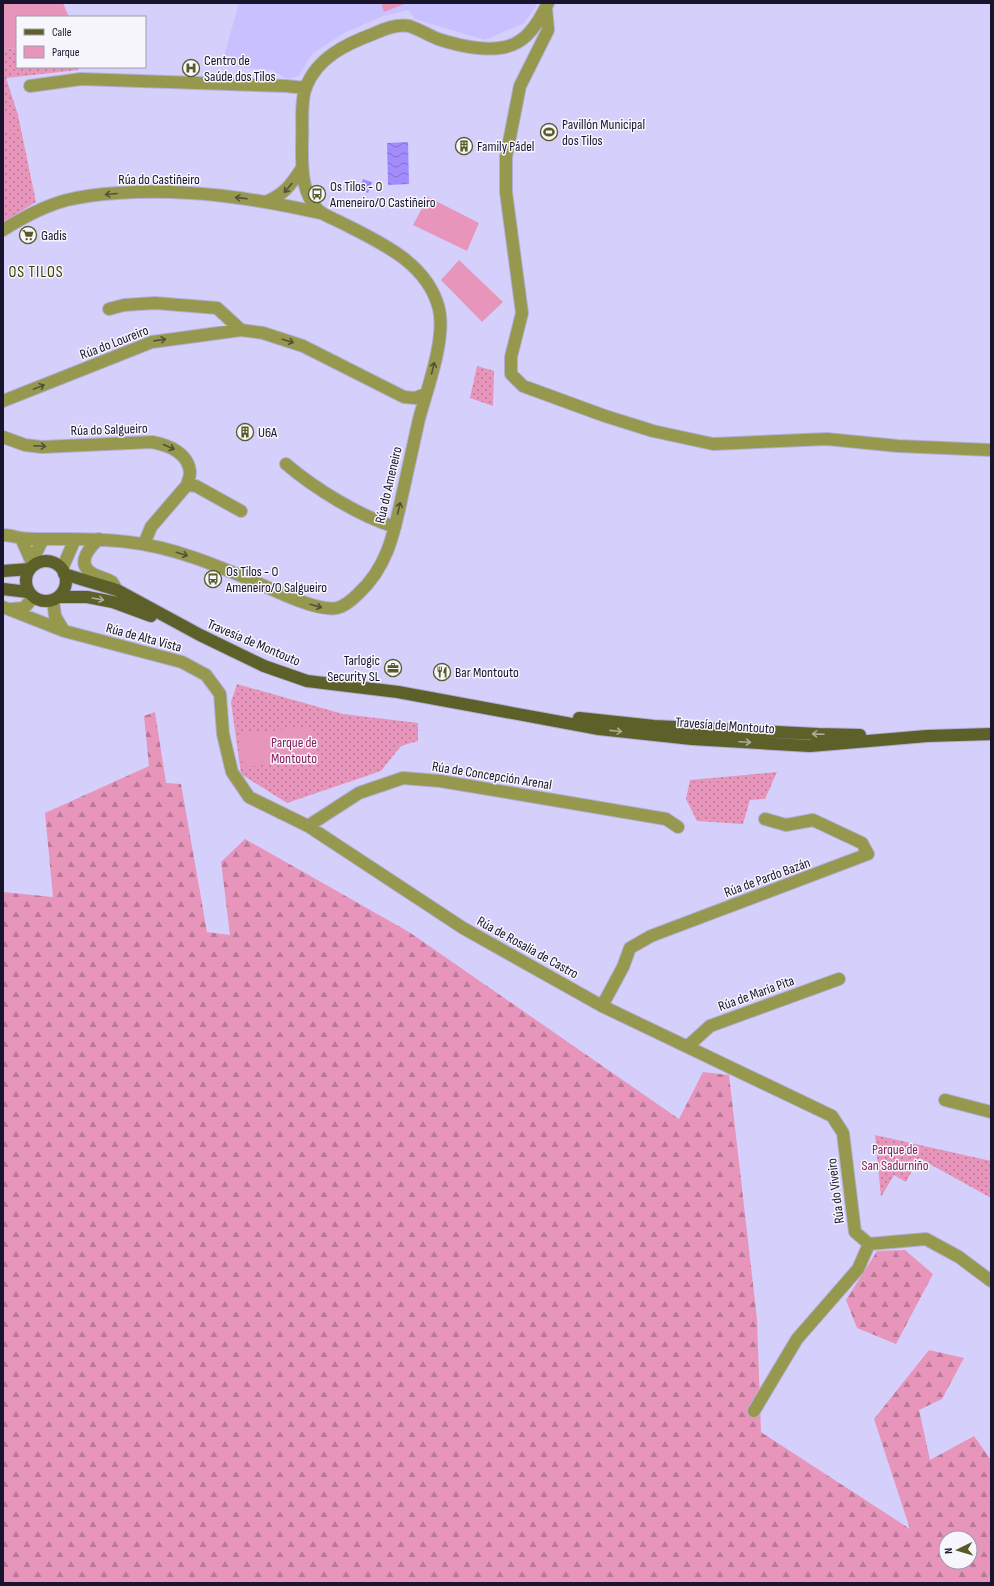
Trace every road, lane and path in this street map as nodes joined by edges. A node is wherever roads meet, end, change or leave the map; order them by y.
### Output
1 (547, 6) edge
2 (30, 86) dead end
3 (306, 88) junction
4 (302, 168) junction
5 (268, 201) junction
6 (320, 213) junction
7 (3, 230) edge
8 (109, 309) dead end
9 (241, 330) junction
10 (426, 394) junction
11 (3, 402) edge
12 (3, 437) edge
13 (991, 450) edge
14 (286, 464) dead end
15 (187, 485) junction
16 (241, 511) dead end
17 (395, 527) junction
18 (3, 535) edge
19 (21, 538) junction
20 (43, 539) junction
21 (75, 539) junction
22 (99, 539) junction
23 (144, 544) junction
24 (33, 566) junction
25 (3, 571) edge
26 (63, 571) junction
27 (3, 589) edge
28 (116, 590) junction
29 (30, 596) junction
30 (56, 599) junction
31 (5, 608) edge
32 (42, 623) junction
33 (188, 629) junction
34 (64, 631) junction
35 (991, 734) edge
36 (232, 772) joint
37 (765, 819) dead end
38 (308, 826) junction
39 (678, 827) dead end
40 (840, 979) dead end
41 (602, 1006) junction
42 (688, 1046) junction
43 (945, 1100) dead end
44 (991, 1112) edge
45 (832, 1116) joint
46 (869, 1244) junction
47 (991, 1281) edge
48 (754, 1411) dead end

1 - 3 street
1 - 13 street
2 - 3 street
3 - 4 street
4 -> 5 street
4 - 6 street
5 - 6 street, Rúa do Castiñeiro
5 -> 7 street, Rúa do Castiñeiro
10 -> 6 street, Rúa do Ameneiro
8 - 9 street, Rúa do Loureiro
9 -> 10 street, Rúa do Loureiro
11 -> 9 street, Rúa do Loureiro
17 -> 10 street, Rúa do Ameneiro
12 -> 15 street, Rúa do Salgueiro
14 - 17 street
15 - 16 street
15 - 23 street
23 -> 17 street, Rúa do Ameneiro
18 - 19 street, Rúa do Ameneiro
19 - 20 street, Rúa do Ameneiro
19 - 24 street
20 - 21 street, Rúa do Ameneiro
20 - 24 street
21 - 22 street, Rúa do Ameneiro
21 - 26 street
22 - 23 street, Rúa do Ameneiro
22 - 28 street
24 - 25 main road
24 - 26 main road
24 - 29 main road
26 - 28 main road, Travesía de Montouto
26 - 30 main road
27 - 29 main road
28 - 33 main road, Travesía de Montouto
29 - 30 main road
29 - 31 street, Rúa de Alta Vista
29 - 32 street
30 -> 33 main road, Travesía de Montouto
30 - 34 street
31 - 32 street, Rúa de Alta Vista
32 - 34 street, Rúa de Alta Vista
33 - 35 main road, Travesía de Montouto
34 - 36 street, Rúa de Alta Vista
36 - 38 street, Rúa de Rosalía de Castro
37 - 41 street, Rúa de Pardo Bazán
38 - 39 street, Rúa de Concepción Arenal
38 - 41 street, Rúa de Rosalía de Castro
40 - 42 street, Rúa de María Pita
41 - 42 street, Rúa de Rosalía de Castro
42 - 45 street, Rúa de Rosalía de Castro
43 - 44 street
45 - 46 street, Rúa do Viveiro
46 - 47 street
46 - 48 street

